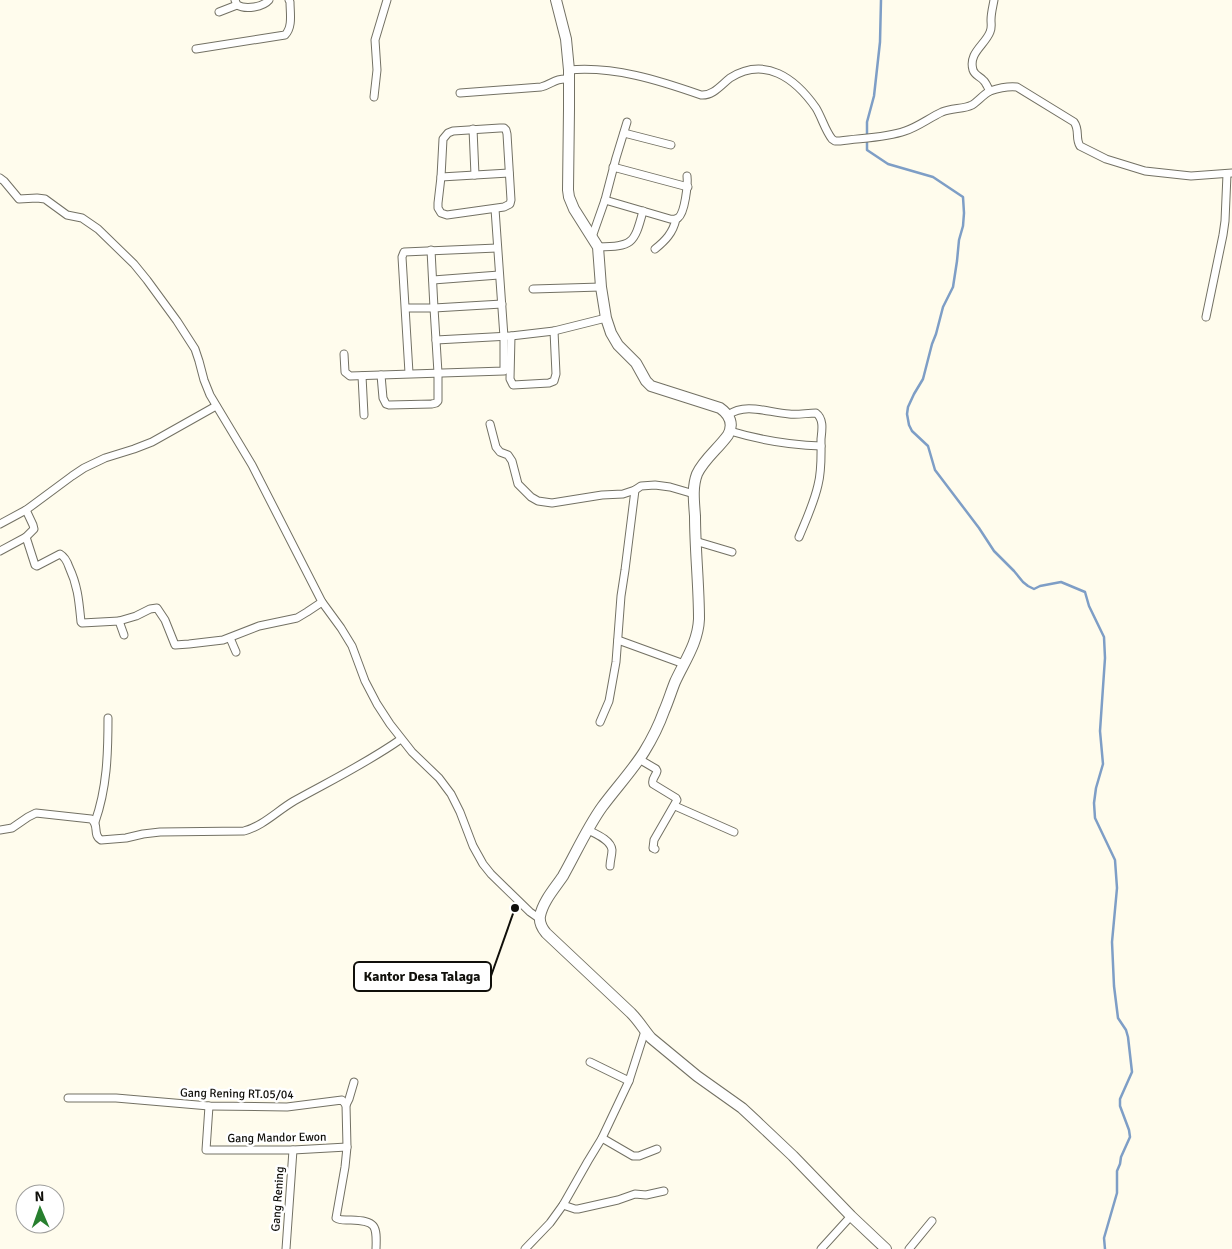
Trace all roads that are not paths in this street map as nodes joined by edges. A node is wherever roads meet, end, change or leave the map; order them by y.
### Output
1 (269, 0) edge
2 (289, 0) edge
3 (387, 0) edge
4 (994, 0) edge
5 (236, 3) edge
6 (557, 5) edge
7 (219, 12) dead end
8 (196, 49) dead end
9 (569, 74) junction
10 (990, 91) junction
11 (460, 93) dead end
12 (374, 98) dead end
13 (627, 122) dead end
14 (473, 129) junction
15 (624, 133) junction
16 (671, 145) dead end
17 (613, 167) junction
18 (1229, 173) edge
19 (509, 174) junction
20 (475, 175) junction
21 (687, 176) dead end
22 (441, 177) junction
23 (2, 181) edge
24 (688, 186) junction
25 (605, 200) junction
26 (495, 209) junction
27 (643, 211) junction
28 (676, 219) junction
29 (592, 236) junction
30 (598, 247) junction
31 (497, 248) junction
32 (654, 249) dead end
33 (432, 250) junction
34 (499, 275) junction
35 (433, 280) junction
36 (601, 286) junction
37 (533, 289) dead end
38 (502, 304) junction
39 (406, 308) junction
40 (434, 308) junction
41 (1206, 317) dead end
42 (606, 318) junction
43 (554, 330) junction
44 (507, 337) junction
45 (436, 340) junction
46 (344, 354) dead end
47 (507, 371) junction
48 (409, 373) junction
49 (438, 373) junction
50 (380, 375) junction
51 (362, 376) junction
52 (216, 406) junction
53 (364, 415) dead end
54 (728, 415) junction
55 (490, 424) dead end
56 (730, 431) junction
57 (821, 446) junction
58 (635, 490) junction
59 (694, 494) junction
60 (26, 510) junction
61 (0, 524) edge
62 (26, 537) junction
63 (799, 537) dead end
64 (695, 541) junction
65 (0, 551) edge
66 (732, 552) dead end
67 (322, 602) junction
68 (119, 621) junction
69 (124, 635) dead end
70 (230, 638) junction
71 (618, 640) junction
72 (236, 652) dead end
73 (684, 664) junction
74 (108, 718) dead end
75 (600, 722) dead end
76 (401, 739) junction
77 (639, 759) junction
78 (675, 806) junction
79 (95, 822) junction
80 (0, 830) edge
81 (588, 830) junction
82 (734, 832) dead end
83 (655, 850) dead end
84 (610, 866) dead end
85 (540, 919) junction
86 (645, 1031) junction
87 (590, 1062) dead end
88 (629, 1081) junction
89 (354, 1082) dead end
90 (68, 1098) dead end
91 (346, 1105) junction
92 (209, 1106) junction
93 (602, 1138) junction
94 (348, 1147) junction
95 (658, 1148) dead end
96 (292, 1150) junction
97 (664, 1191) dead end
98 (563, 1205) junction
99 (851, 1216) junction
100 (932, 1221) dead end
101 (286, 1249) edge
102 (376, 1249) edge
103 (525, 1249) edge
104 (820, 1249) edge
105 (886, 1249) edge
106 (909, 1249) edge

1 - 5 street
2 - 8 street
3 - 12 street
4 - 10 street
5 - 7 street
6 - 9 street
9 - 10 street
9 - 11 street
9 - 29 street
10 - 18 street
13 - 15 street
14 - 19 street
14 - 20 street
14 - 22 street
15 - 16 street
15 - 17 street
17 - 24 street
17 - 25 street
18 - 41 street
19 - 20 street
19 - 26 street
20 - 22 street
21 - 24 street
22 - 26 street
23 - 52 street
24 - 28 street
25 - 27 street
25 - 29 street
26 - 31 street
27 - 28 street
27 - 30 street
28 - 32 street
29 - 30 street
30 - 36 street
31 - 33 street
31 - 34 street
33 - 35 street
33 - 39 street
34 - 35 street
34 - 38 street
35 - 40 street
36 - 37 street
36 - 42 street
38 - 40 street
38 - 44 street
39 - 40 street
39 - 48 street
40 - 45 street
42 - 43 street
42 - 54 street
43 - 44 street
43 - 47 street
44 - 45 street
44 - 47 street
45 - 49 street
46 - 51 street
47 - 49 street
48 - 49 street
48 - 50 street
49 - 50 street
50 - 51 street
51 - 53 street
52 - 60 street
52 - 67 street
54 - 56 street
54 - 57 street
55 - 58 street
56 - 57 street
56 - 59 street
57 - 63 street
58 - 59 street
58 - 71 street
59 - 64 street
60 - 61 street
60 - 62 street
62 - 65 street
62 - 68 street
64 - 66 street
64 - 73 street
67 - 70 street
67 - 76 street
68 - 69 street
68 - 70 street
70 - 72 street
71 - 73 street
71 - 75 street
73 - 77 street
74 - 79 street
76 - 79 street
76 - 85 street
77 - 78 street
77 - 81 street
78 - 82 street
78 - 83 street
79 - 80 street
81 - 84 street
81 - 85 street
85 - 86 street
86 - 88 street
86 - 99 street
87 - 88 street
88 - 93 street
89 - 91 street
90 - 92 street, Gang Rening RT.05/04
91 - 92 street, Gang Rening RT.05/04
91 - 94 street
92 - 96 street, Gang Mandor Ewon
93 - 95 street
93 - 98 street
94 - 96 street, Gang Mandor Ewon
94 - 102 street
96 - 101 street, Gang Rening
97 - 98 street
98 - 103 street
99 - 104 street
99 - 105 street
100 - 106 street

